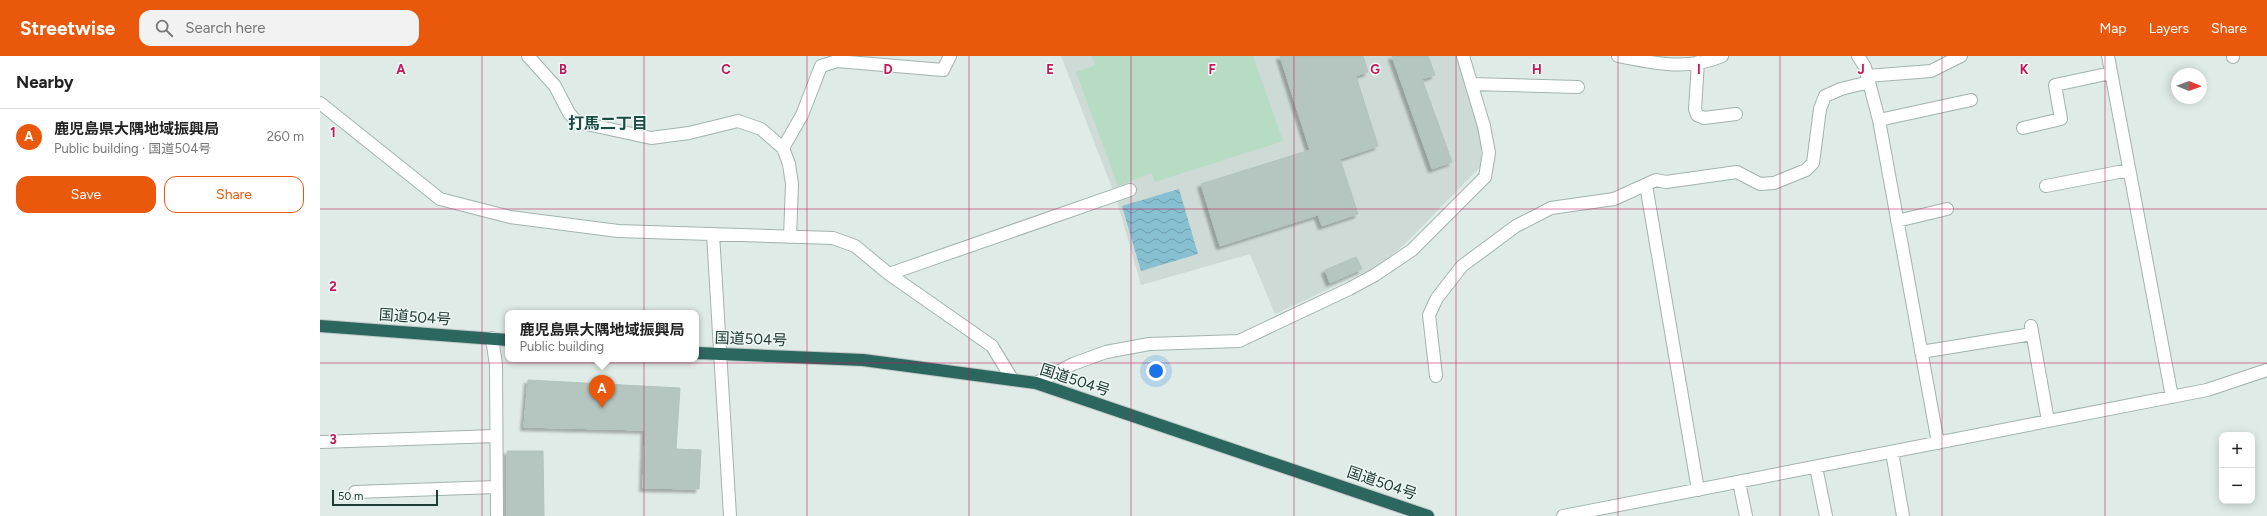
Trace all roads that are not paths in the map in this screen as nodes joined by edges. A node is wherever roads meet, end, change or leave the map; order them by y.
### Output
1 (528, 56) edge
2 (950, 56) edge
3 (1463, 56) edge
4 (1618, 56) edge
5 (1722, 56) edge
6 (1858, 56) edge
7 (1961, 56) edge
8 (2108, 56) edge
9 (1630, 57) edge
10 (1698, 62) junction
11 (2111, 74) junction
12 (1868, 79) junction
13 (1472, 84) junction
14 (1578, 88) dead end
15 (1971, 100) dead end
16 (322, 108) edge
17 (1736, 114) dead end
18 (1879, 120) junction
19 (2023, 128) dead end
20 (783, 148) junction
21 (2129, 170) junction
22 (1646, 185) junction
23 (2046, 186) dead end
24 (1130, 190) dead end
25 (1947, 209) dead end
26 (1897, 221) junction
27 (713, 234) junction
28 (790, 237) junction
29 (889, 274) junction
30 (320, 326) edge
31 (492, 338) junction
32 (505, 340) edge
33 (1921, 352) junction
34 (699, 353) edge
35 (720, 354) junction
36 (2267, 370) edge
37 (1436, 376) dead end
38 (1012, 379) junction
39 (1036, 383) junction
40 (2172, 397) junction
41 (2048, 421) junction
42 (496, 436) junction
43 (320, 442) edge
44 (1938, 443) junction
45 (1892, 452) junction
46 (1816, 467) junction
47 (1740, 482) junction
48 (496, 487) junction
49 (1698, 490) junction
50 (355, 492) dead end
51 (496, 516) edge
52 (730, 516) edge
53 (1428, 516) edge
54 (1563, 516) edge
55 (1746, 516) edge
56 (1826, 516) edge
57 (1903, 516) edge

1 - 20 street
2 - 20 street
3 - 13 street
4 - 9 street
5 - 10 street
6 - 12 street
7 - 12 street
8 - 11 street
9 - 10 street
10 - 17 street
11 - 19 street
11 - 21 street
12 - 18 street
12 - 22 street
13 - 14 street
13 - 39 street
15 - 18 street
16 - 27 street
18 - 26 street
20 - 28 street
21 - 23 street
21 - 40 street
22 - 37 street
22 - 49 street
24 - 29 street
25 - 26 street
26 - 33 street
27 - 28 street
27 - 35 street
28 - 29 street
29 - 38 street
30 - 31 highway, 国道504号
31 - 32 highway, 国道504号
31 - 42 street
33 - 41 street
33 - 44 street
34 - 35 highway, 国道504号
35 - 38 highway, 国道504号
35 - 52 street
36 - 40 street
38 - 39 highway, 国道504号
39 - 53 highway, 国道504号
40 - 41 street
41 - 44 street
42 - 43 street
42 - 48 street
44 - 45 street
45 - 46 street
45 - 57 street
46 - 47 street
46 - 56 street
47 - 49 street
47 - 55 street
48 - 50 street
48 - 51 street
49 - 54 street

